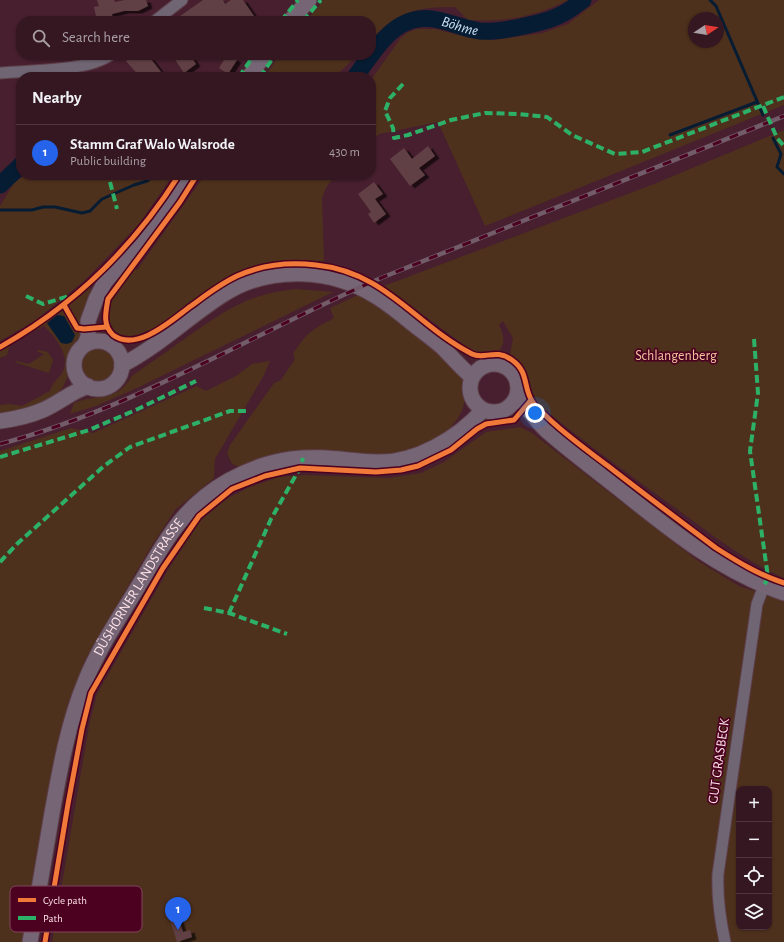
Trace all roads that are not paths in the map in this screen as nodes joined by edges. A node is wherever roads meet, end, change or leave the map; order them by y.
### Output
1 (182, 0) edge
2 (309, 0) edge
3 (161, 16) edge
4 (295, 16) edge
5 (103, 60) edge
6 (261, 60) edge
7 (252, 72) edge
8 (0, 73) edge
9 (186, 180) edge
10 (94, 307) junction
11 (86, 344) junction
12 (153, 345) junction
13 (112, 346) junction
14 (122, 365) junction
15 (475, 373) junction
16 (76, 374) junction
17 (88, 386) junction
18 (66, 395) junction
19 (517, 397) junction
20 (479, 406) junction
21 (507, 409) junction
22 (0, 421) edge
23 (546, 430) junction
24 (764, 586) junction
25 (784, 593) edge
26 (40, 886) edge
27 (32, 932) edge
28 (30, 942) edge
29 (725, 942) edge

1 - 3 street
2 - 4 main road
5 - 8 street
6 - 7 main road
9 - 10 main road
10 - 11 main road
10 - 13 main road
11 - 13 main road
11 - 16 main road
12 - 13 main road
12 - 14 main road
12 - 15 main road
13 - 14 main road
14 - 17 main road
15 - 19 main road
15 - 20 main road
16 - 17 main road
16 - 18 main road
17 - 18 main road
18 - 22 main road
19 - 21 main road
19 - 23 main road
20 - 21 main road
20 - 26 main road, DÜSHORNER LANDSTRASSE
21 - 23 main road
23 - 24 main road
24 - 25 main road
24 - 29 street, GUT GRASBECK
27 - 28 main road, DÜSHORNER LANDSTRASSE

